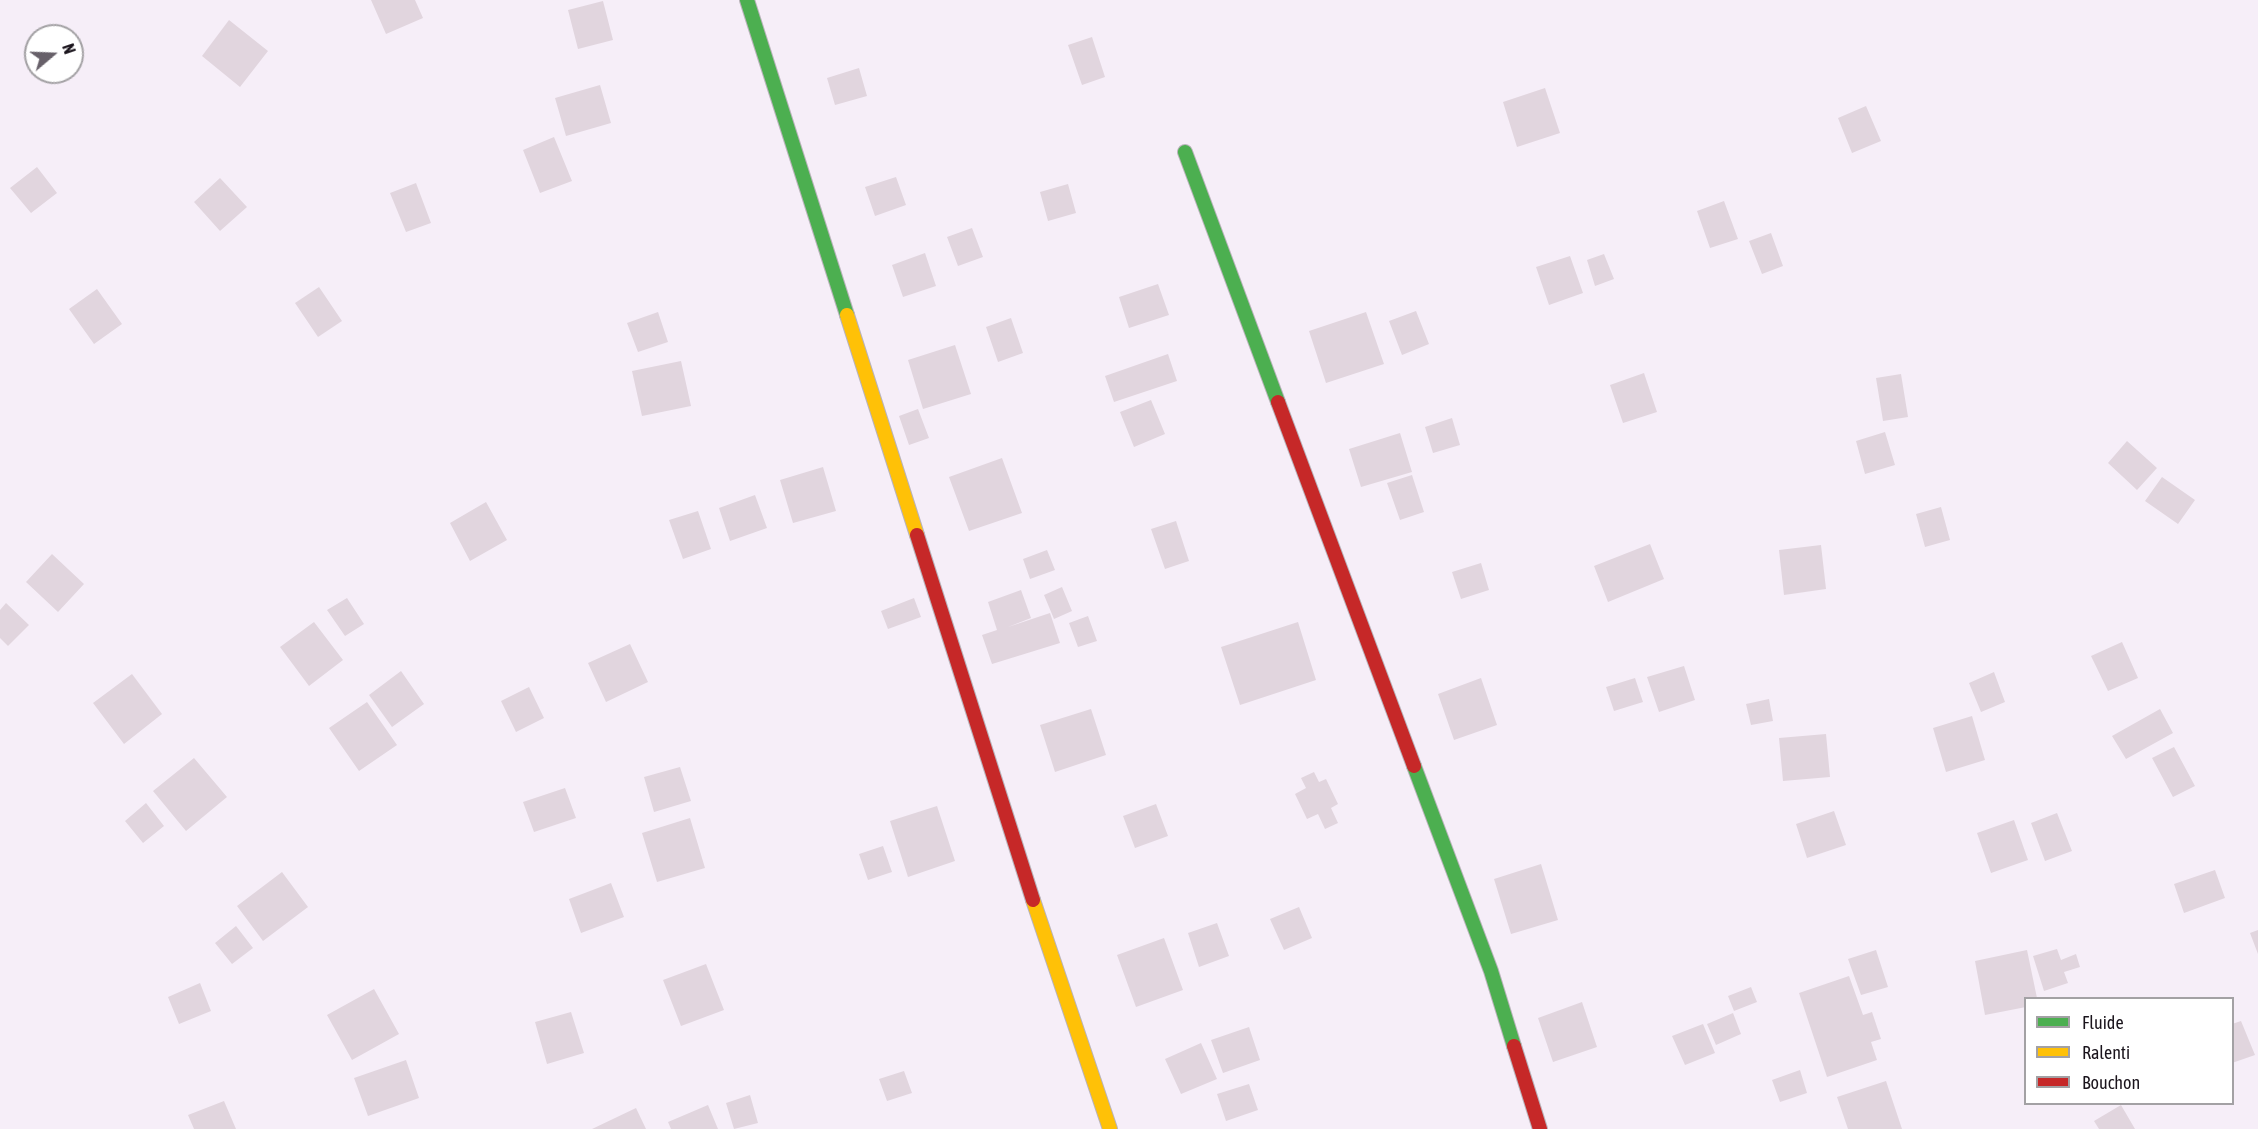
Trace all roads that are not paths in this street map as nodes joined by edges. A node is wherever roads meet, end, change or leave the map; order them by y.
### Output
1 (747, 0) edge
2 (1185, 152) dead end
3 (1110, 1129) edge
4 (1540, 1129) edge

1 - 3 street
2 - 4 street

